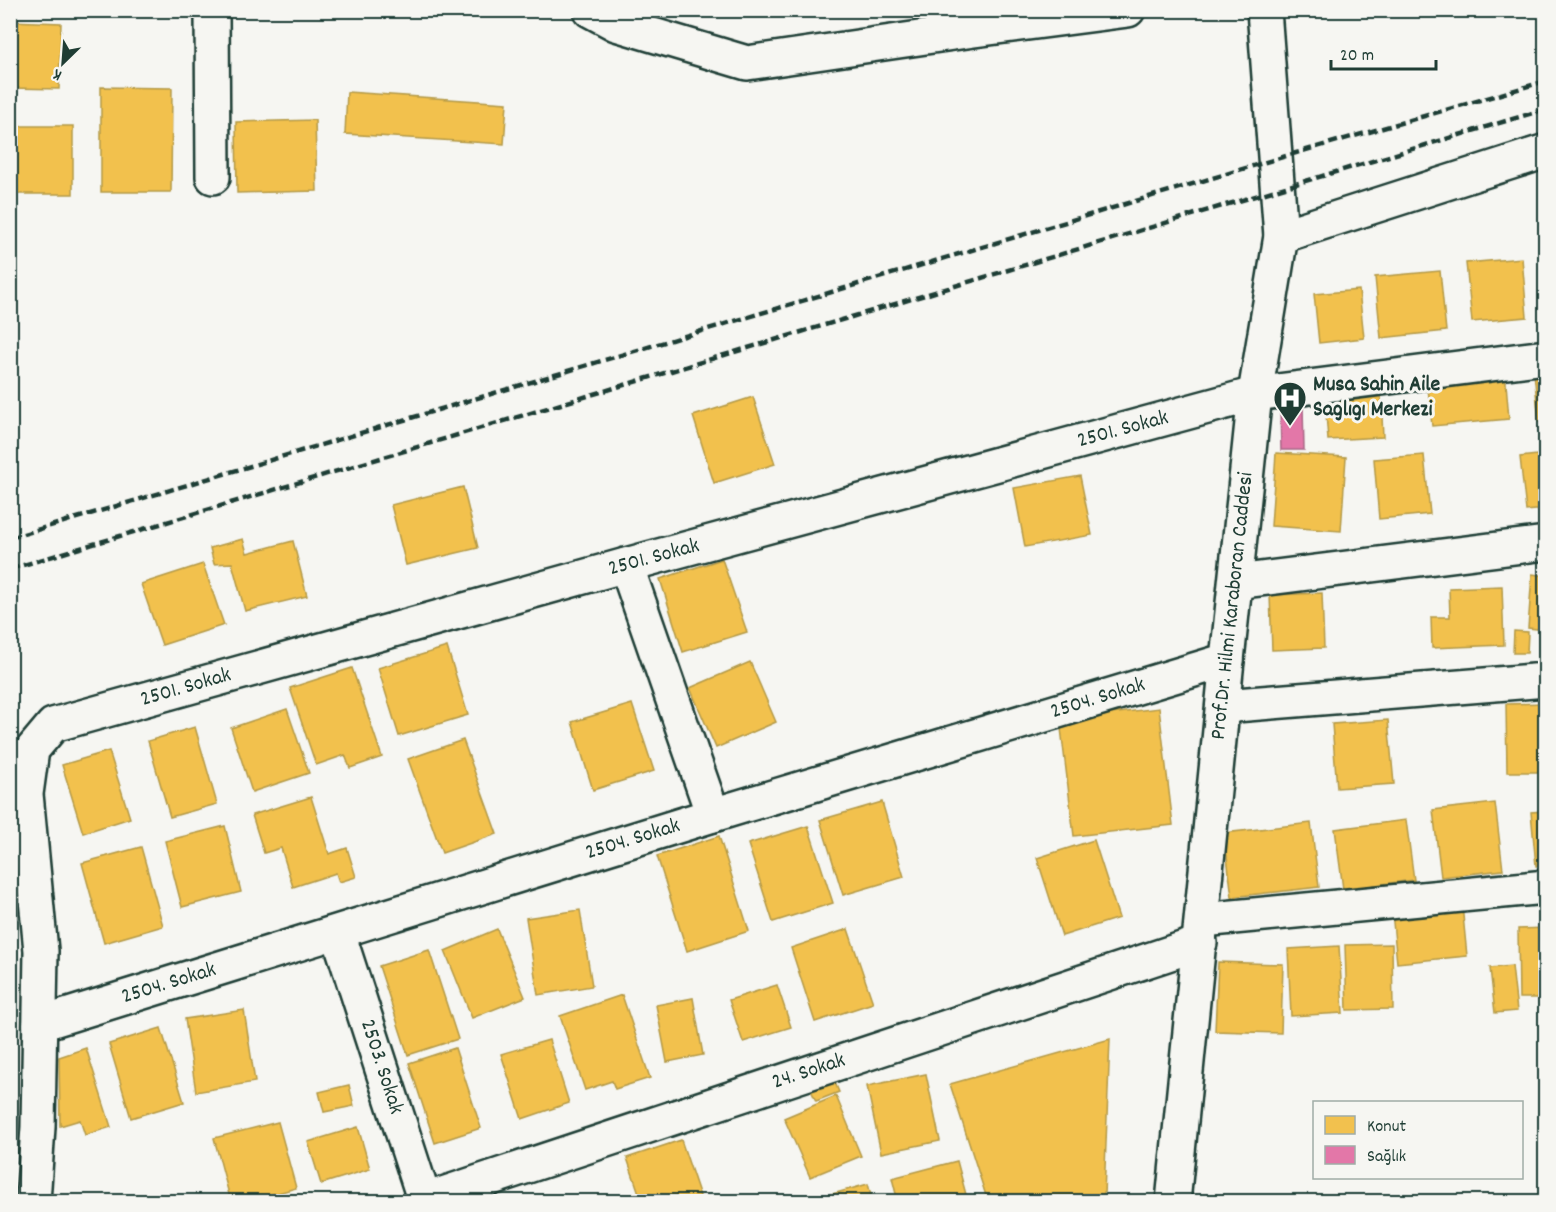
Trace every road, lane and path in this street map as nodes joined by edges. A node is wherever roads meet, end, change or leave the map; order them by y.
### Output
1 (212, 10) edge
2 (590, 10) edge
3 (1128, 10) edge
4 (1264, 10) edge
5 (1545, 151) edge
6 (213, 177) dead end
7 (1281, 236) junction
8 (1545, 357) edge
9 (1255, 394) junction
10 (1545, 543) edge
11 (626, 565) junction
12 (1236, 582) junction
13 (1227, 660) junction
14 (1545, 680) edge
15 (1222, 706) junction
16 (713, 815) junction
17 (1545, 887) edge
18 (1201, 931) junction
19 (338, 933) junction
20 (40, 1024) junction
21 (423, 1201) edge
22 (33, 1202) edge
23 (1173, 1202) edge

1 - 6 street
2 - 3 street
4 - 7 street, Prof.Dr. Hilmi Karaboran Caddesi
5 - 7 street
7 - 9 street, Prof.Dr. Hilmi Karaboran Caddesi
8 - 9 street, 2501. Sokak
9 - 11 street, 2501. Sokak
9 - 12 street, Prof.Dr. Hilmi Karaboran Caddesi
10 - 12 street
11 - 16 street
11 - 20 street, 2501. Sokak
12 - 13 street, Prof.Dr. Hilmi Karaboran Caddesi
13 - 15 street, Prof.Dr. Hilmi Karaboran Caddesi
13 - 16 street, 2504. Sokak
14 - 15 street
15 - 18 street, Prof.Dr. Hilmi Karaboran Caddesi
16 - 19 street, 2504. Sokak
17 - 18 street, 24. Sokak
18 - 21 street, 24. Sokak
18 - 23 street, Prof.Dr. Hilmi Karaboran Caddesi
19 - 20 street, 2504. Sokak
19 - 21 street, 2503. Sokak
20 - 22 street

